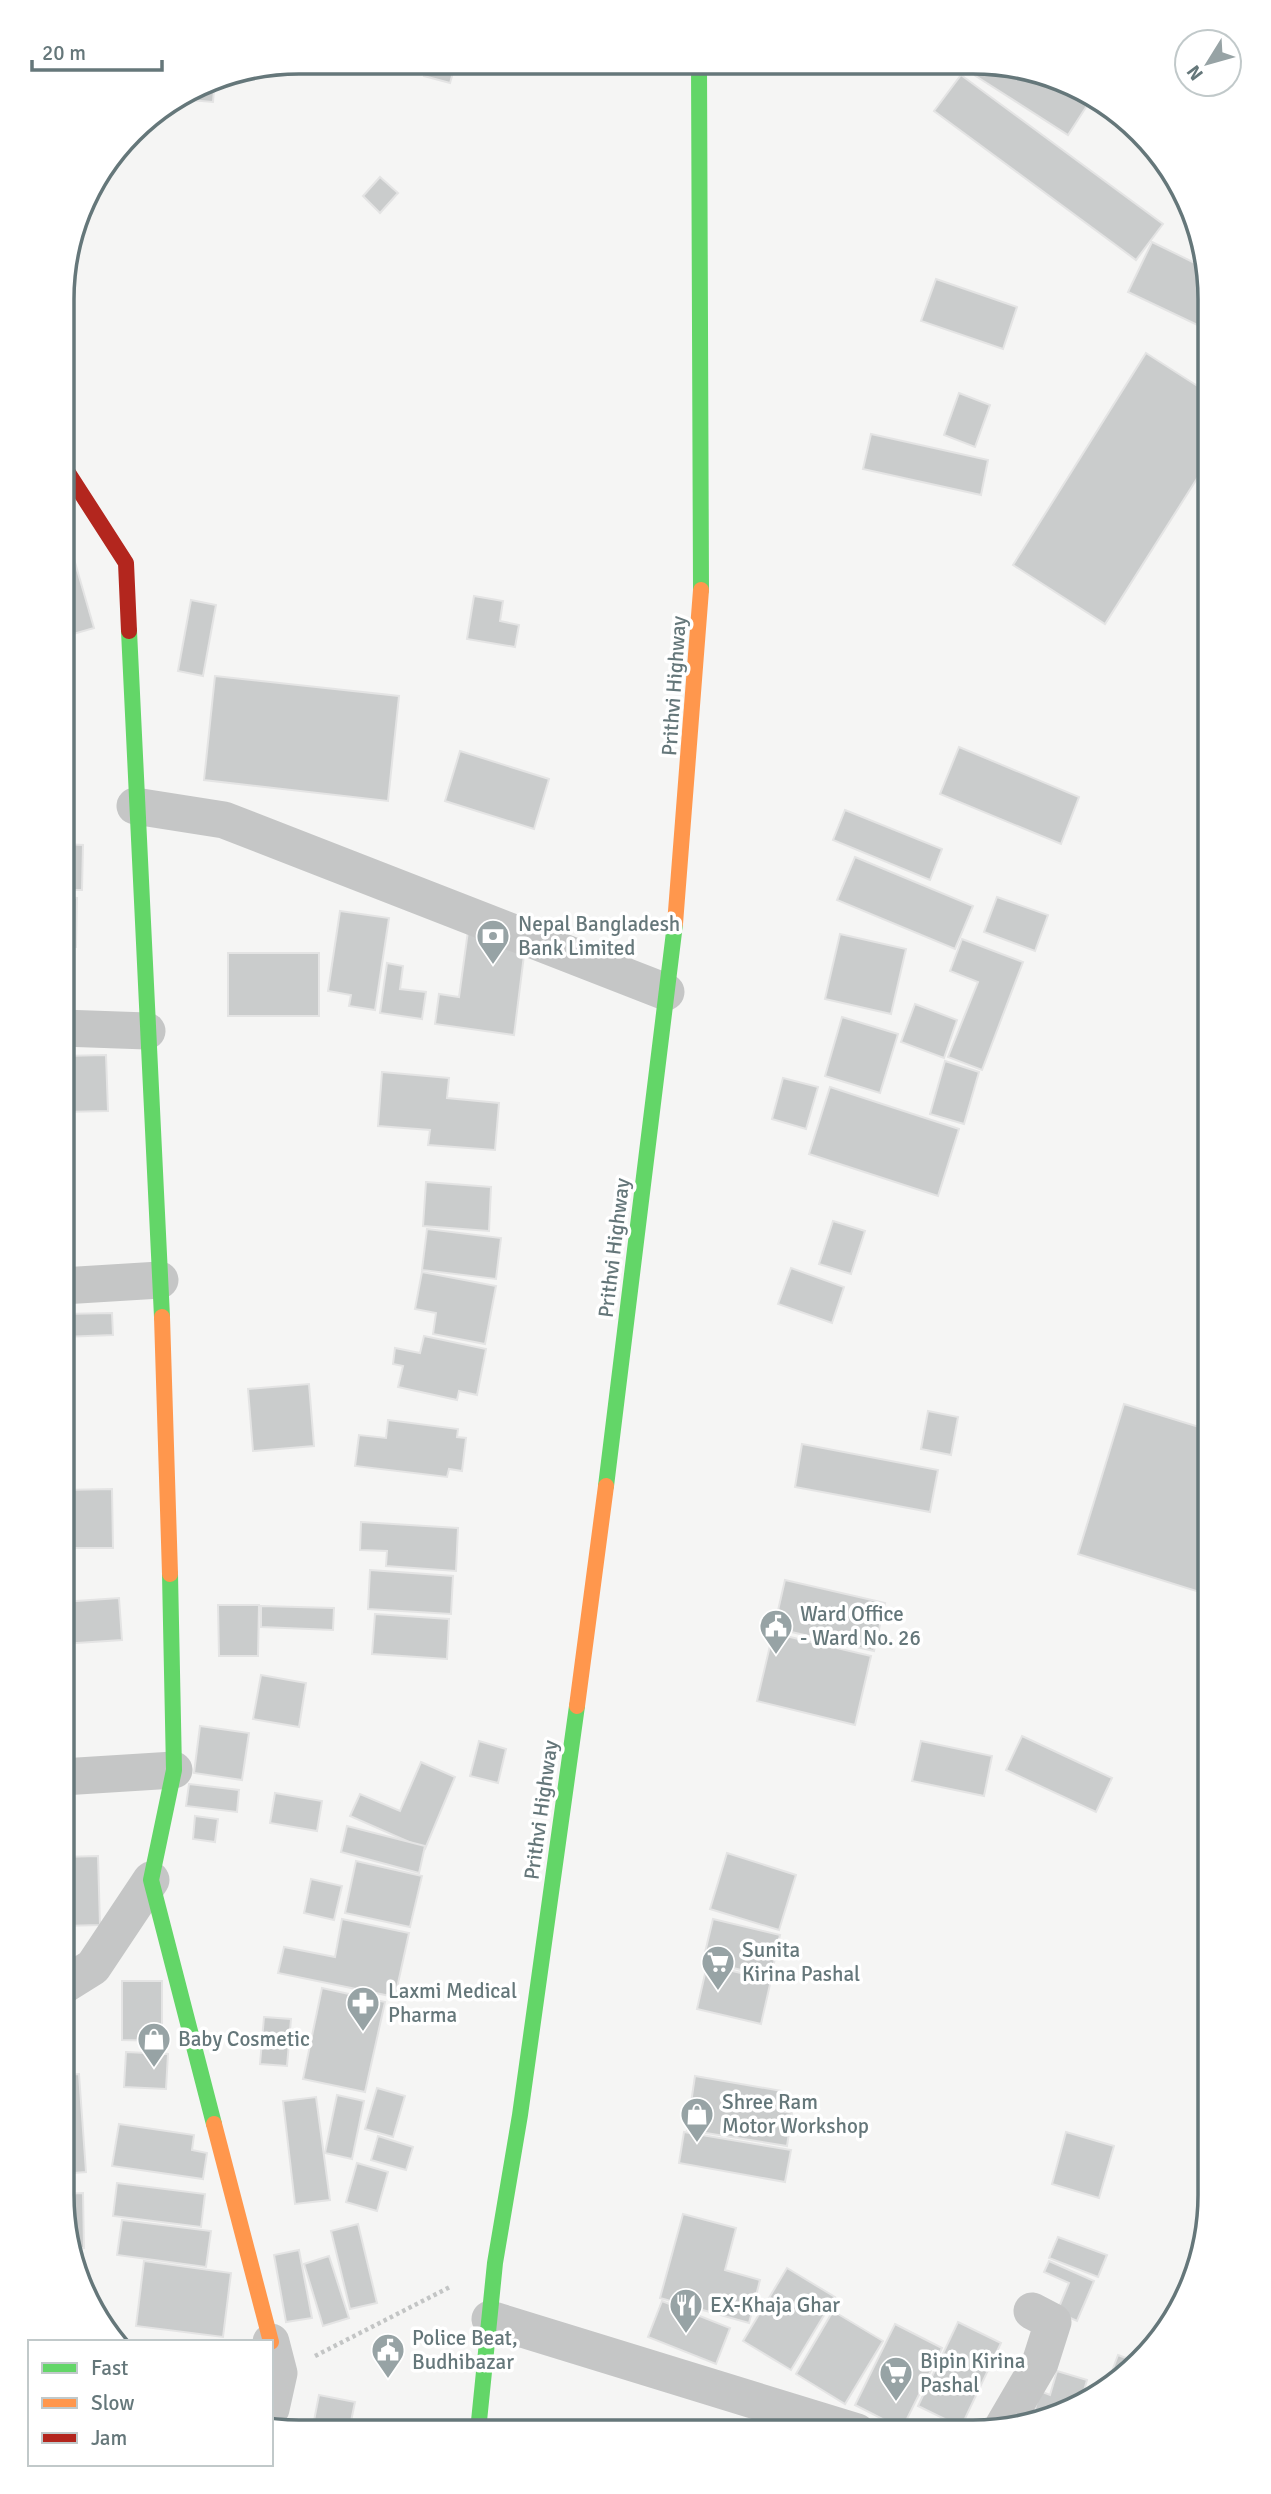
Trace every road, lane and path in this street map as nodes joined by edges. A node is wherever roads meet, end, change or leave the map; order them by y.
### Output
1 (699, 74) edge
2 (74, 482) edge
3 (135, 806) junction
4 (666, 992) junction
5 (74, 1028) edge
6 (147, 1031) junction
7 (160, 1280) junction
8 (74, 1285) edge
9 (174, 1770) junction
10 (74, 1776) edge
11 (151, 1880) junction
12 (74, 1979) edge
13 (495, 2263) junction
14 (1032, 2311) dead end
15 (490, 2319) junction
16 (271, 2340) edge
17 (274, 2352) edge
18 (273, 2371) edge
19 (1008, 2418) edge
20 (479, 2420) edge
21 (818, 2420) edge

1 - 4 main road, Prithvi Highway
2 - 3 main road
3 - 4 street
3 - 6 main road
4 - 13 main road, Prithvi Highway
5 - 6 street
6 - 7 main road
7 - 8 street
7 - 9 main road
9 - 10 street
9 - 11 main road
11 - 12 street
11 - 16 main road
13 - 15 main road, Prithvi Highway
13 - 17 path
14 - 19 street
15 - 20 main road, Prithvi Highway
15 - 21 street
17 - 18 street

